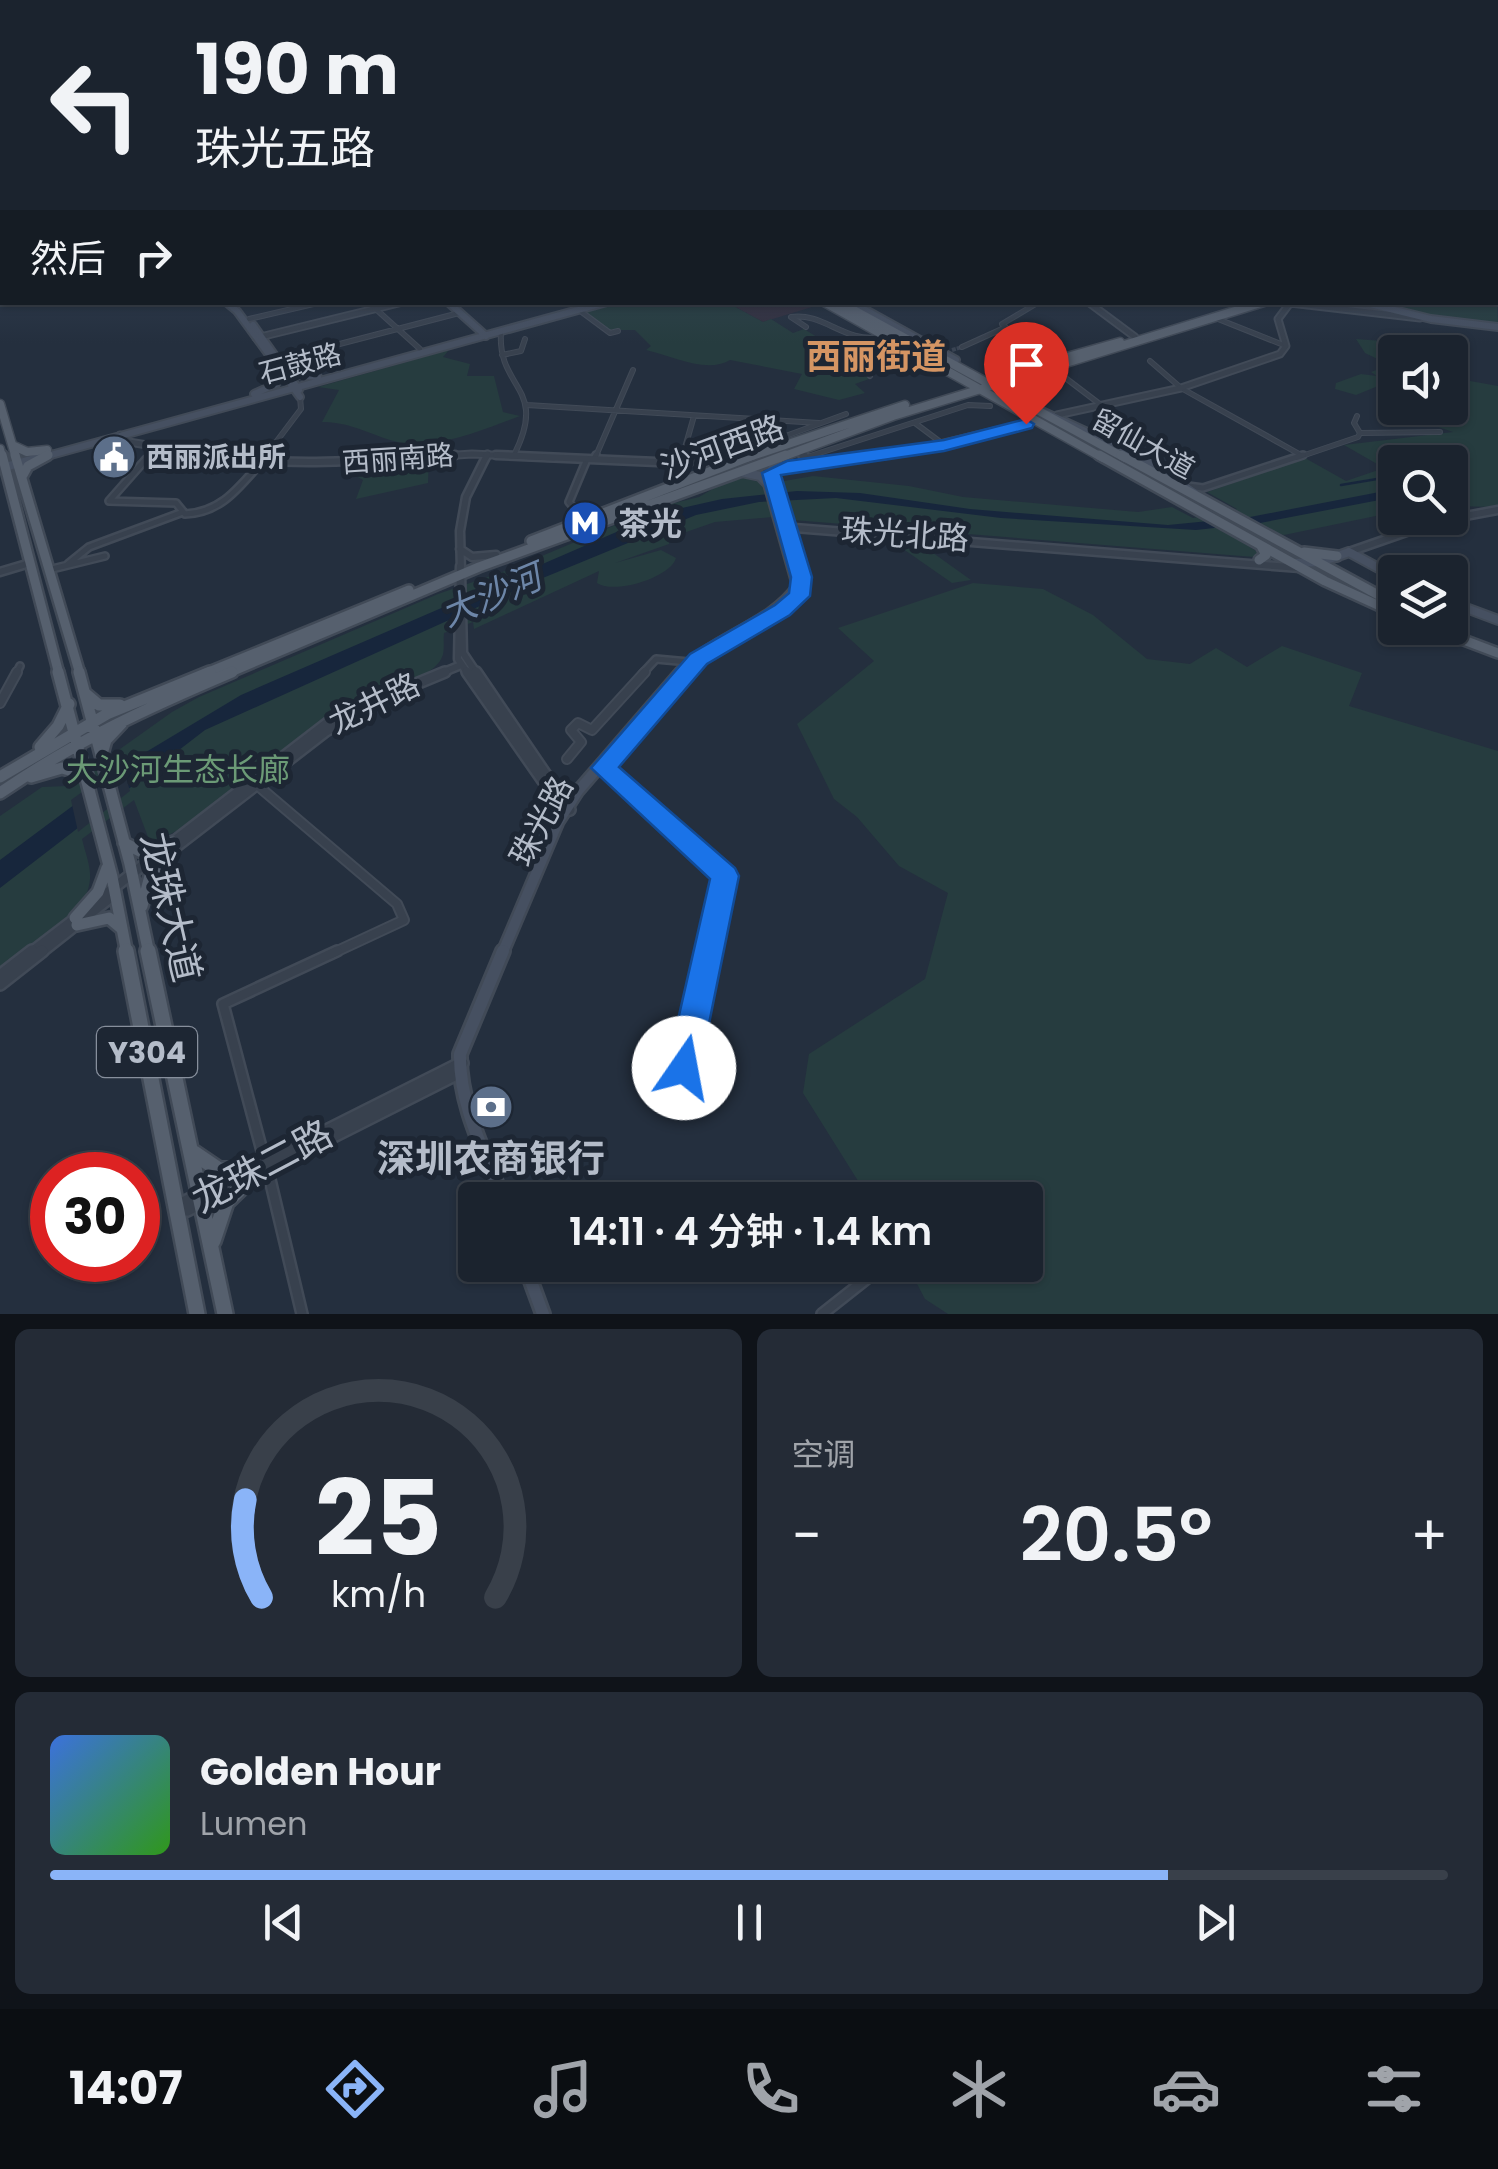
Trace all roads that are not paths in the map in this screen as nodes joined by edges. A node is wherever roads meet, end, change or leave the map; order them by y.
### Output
1 (232, 305) edge
2 (233, 305) edge
3 (309, 305) edge
4 (371, 305) edge
5 (391, 305) edge
6 (451, 305) edge
7 (584, 305) edge
8 (596, 305) edge
9 (826, 305) edge
10 (827, 305) edge
11 (844, 305) edge
12 (857, 305) edge
13 (1033, 305) edge
14 (1092, 305) edge
15 (1242, 305) edge
16 (1255, 305) edge
17 (1289, 305) edge
18 (1309, 305) edge
19 (1377, 305) edge
20 (1378, 305) edge
21 (376, 309) junction
22 (579, 310) junction
23 (460, 313) junction
24 (1425, 317) junction
25 (1218, 318) junction
26 (249, 319) junction
27 (470, 322) junction
28 (1498, 326) edge
29 (806, 327) dead end
30 (1004, 328) junction
31 (397, 329) junction
32 (504, 329) junction
33 (618, 331) dead end
34 (483, 334) junction
35 (258, 338) junction
36 (456, 339) junction
37 (524, 339) dead end
38 (877, 339) junction
39 (890, 339) junction
40 (1137, 339) junction
41 (1121, 342) junction
42 (865, 344) junction
43 (1286, 346) junction
44 (962, 347) tunnel mouth
45 (420, 349) junction
46 (502, 356) junction
47 (278, 360) junction
48 (956, 360) junction
49 (1150, 360) dead end
50 (1044, 361) junction
51 (1035, 369) junction
52 (633, 370) dead end
53 (1055, 370) junction
54 (966, 372) junction
55 (284, 374) junction
56 (956, 375) junction
57 (1000, 376) junction
58 (318, 377) junction
59 (1014, 378) junction
60 (981, 385) junction
61 (292, 386) junction
62 (1181, 388) junction
63 (952, 393) junction
64 (1008, 393) junction
65 (254, 394) junction
66 (300, 397) joint
67 (0, 404) edge
68 (1100, 405) junction
69 (526, 406) junction
70 (923, 406) junction
71 (990, 406) dead end
72 (1013, 407) junction
73 (615, 411) junction
74 (846, 414) dead end
75 (1062, 415) junction
76 (694, 416) junction
77 (936, 416) junction
78 (1358, 416) dead end
79 (1024, 417) junction
80 (915, 422) junction
81 (1032, 422) junction
82 (819, 423) junction
83 (863, 426) junction
84 (872, 432) junction
85 (1440, 432) dead end
86 (1360, 433) junction
87 (120, 436) junction
88 (944, 445) junction
89 (13, 446) junction
90 (0, 449) edge
91 (750, 449) junction
92 (786, 450) junction
93 (47, 452) junction
94 (488, 454) junction
95 (1302, 455) junction
96 (514, 456) junction
97 (1122, 458) junction
98 (590, 459) junction
99 (18, 460) junction
100 (680, 462) junction
101 (4, 464) junction
102 (814, 464) junction
103 (259, 465) junction
104 (1151, 465) junction
105 (797, 466) junction
106 (729, 473) junction
107 (772, 473) junction
108 (22, 476) junction
109 (680, 482) junction
110 (771, 484) junction
111 (1201, 495) junction
112 (1185, 503) junction
113 (576, 510) dead end
114 (182, 512) junction
115 (1498, 513) edge
116 (785, 527) junction
117 (1259, 544) junction
118 (1286, 547) junction
119 (460, 549) junction
120 (1353, 554) junction
121 (496, 555) junction
122 (105, 556) dead end
123 (1337, 556) junction
124 (1259, 560) junction
125 (30, 563) junction
126 (68, 564) junction
127 (1297, 565) junction
128 (1319, 565) junction
129 (1378, 567) edge
130 (48, 570) junction
131 (460, 571) junction
132 (0, 572) edge
133 (432, 587) junction
134 (1378, 595) edge
135 (456, 596) junction
136 (1378, 605) edge
137 (1468, 607) edge
138 (1498, 618) edge
139 (1468, 636) edge
140 (1468, 640) edge
141 (455, 647) junction
142 (1498, 650) edge
143 (689, 662) junction
144 (20, 666) dead end
145 (465, 667) junction
146 (434, 674) junction
147 (84, 692) junction
148 (0, 703) edge
149 (69, 703) junction
150 (141, 704) junction
151 (94, 726) junction
152 (77, 735) junction
153 (102, 755) junction
154 (567, 759) dead end
155 (22, 763) junction
156 (603, 768) junction
157 (87, 775) junction
158 (254, 783) junction
159 (2, 786) edge
160 (567, 808) junction
161 (124, 843) junction
162 (173, 845) junction
163 (108, 862) junction
164 (132, 877) junction
165 (114, 891) junction
166 (76, 922) junction
167 (142, 922) junction
168 (122, 930) junction
169 (0, 976) edge
170 (0, 984) edge
171 (461, 1066) junction
172 (684, 1068) dead end
173 (190, 1146) junction
174 (259, 1170) junction
175 (497, 1182) edge
176 (201, 1199) junction
177 (178, 1210) junction
178 (212, 1252) junction
179 (532, 1282) edge
180 (862, 1282) edge
181 (197, 1314) edge
182 (225, 1314) edge
183 (302, 1314) edge
184 (542, 1314) edge
185 (822, 1314) edge

1 - 35 main road
2 - 26 main road
3 - 26 street
4 - 21 street
5 - 21 street
6 - 23 main road
7 - 32 main road, 石鼓路
8 - 22 main road, 石鼓路
9 - 38 main road
10 - 39 main road, 留仙大道
11 - 54 main road, 留仙大道
12 - 48 main road
13 - 30 street
14 - 40 street
15 - 40 main road, 沙河西路
16 - 25 main road, 沙河西路
17 - 43 street
18 - 24 street
19 - 24 main road
20 - 28 main road
21 - 31 street
21 - 35 street
22 - 32 main road, 石鼓路
22 - 33 street
23 - 27 main road
23 - 31 street
24 - 28 main road
25 - 40 main road, 沙河西路
25 - 43 street
26 - 35 main road
27 - 32 main road
27 - 34 main road
27 - 36 main road
29 - 38 street
30 - 44 street
30 - 50 street
31 - 45 street
31 - 47 street
32 - 34 main road, 石鼓路
32 - 46 street
34 - 36 main road, 石鼓路
34 - 61 main road, 石鼓路
35 - 47 main road
35 - 55 main road
36 - 45 main road, 石鼓路
37 - 46 street
38 - 39 main road
38 - 42 street
39 - 56 main road, 留仙大道
40 - 41 main road, 沙河西路
40 - 51 main road, 沙河西路
40 - 53 main road
41 - 50 main road
41 - 51 main road, 沙河西路
42 - 42 street
43 - 62 street
45 - 58 main road, 石鼓路
46 - 69 street
47 - 55 main road
48 - 54 main road
48 - 57 main road
49 - 62 street
50 - 51 main road
51 - 53 main road
51 - 57 main road, 沙河西路
51 - 59 main road, 沙河西路
52 - 73 street
53 - 68 street
54 - 60 main road, 留仙大道
55 - 58 main road
55 - 61 main road
55 - 65 main road
56 - 60 main road, 留仙大道
56 - 63 main road
57 - 60 main road, 沙河西路
58 - 61 main road, 石鼓路
59 - 60 main road, 沙河西路
59 - 64 main road
60 - 63 main road, 沙河西路
60 - 64 main road
60 - 72 main road, 留仙大道
60 - 97 main road, 留仙大道
61 - 65 main road, 石鼓路
61 - 66 main road
61 - 87 main road, 石鼓路
62 - 68 street
62 - 95 street
63 - 70 main road, 沙河西路
63 - 79 main road
63 - 92 main road, 沙河西路
64 - 75 main road
65 - 93 main road, 石鼓路
66 - 103 street
67 - 89 main road, 龙珠大道
68 - 75 street
69 - 73 street
69 - 96 street
70 - 77 street
70 - 83 main road, 沙河西路
71 - 77 street
72 - 79 main road
72 - 112 main road, 留仙大道
73 - 76 street
73 - 98 street
74 - 82 street
75 - 104 main road
76 - 82 street
76 - 100 street
77 - 80 street
78 - 86 street
79 - 81 main road
80 - 84 street
80 - 88 street
81 - 88 street
81 - 112 main road
82 - 91 street
83 - 84 street
83 - 92 main road, 沙河西路
84 - 102 street
85 - 86 street
86 - 95 street
87 - 93 main road, 石鼓路
87 - 103 street, 西丽南路
88 - 102 street
89 - 93 main road
89 - 99 main road, 龙珠大道
90 - 101 main road, 龙珠大道
91 - 92 street, 西丽南路
91 - 100 street, 西丽南路
92 - 105 street
92 - 106 main road, 沙河西路
92 - 107 main road
92 - 109 main road, 沙河西路
93 - 99 main road, 石鼓路
93 - 108 main road
94 - 96 street, 西丽南路
94 - 103 street, 西丽南路
94 - 119 street
95 - 111 street
96 - 98 street, 西丽南路
97 - 104 main road
97 - 111 main road, 留仙大道
98 - 100 street, 西丽南路
98 - 113 street
99 - 101 main road, 石鼓路
99 - 108 main road, 龙珠大道
100 - 109 street
101 - 125 main road, 龙珠大道
102 - 105 street
103 - 114 street
103 - 114 street
104 - 111 main road
105 - 107 street
106 - 110 main road
106 - 131 main road, 沙河西路
107 - 110 main road, 珠光路
108 - 130 main road, 龙珠大道
109 - 121 main road, 沙河西路
110 - 116 main road, 珠光路
111 - 118 main road, 留仙大道
112 - 117 main road, 留仙大道
114 - 126 street
115 - 120 street
116 - 124 street, 珠光北路
116 - 127 street, 珠光北路
116 - 143 main road, 珠光路
116 - 156 main road, 珠光路
117 - 124 main road
117 - 127 main road
118 - 123 main road
118 - 128 main road
119 - 121 street
119 - 131 street
120 - 123 main road
120 - 128 main road
120 - 129 main road
121 - 131 main road, 沙河西路
122 - 126 street
123 - 128 main road
124 - 127 street, 珠光北路
125 - 132 street
125 - 149 main road, 龙珠大道
126 - 130 street
127 - 128 main road
127 - 136 main road
128 - 134 main road
130 - 147 main road, 龙珠大道
131 - 133 main road, 沙河西路
131 - 135 street
131 - 145 street
131 - 150 main road, 沙河西路
133 - 135 street
133 - 150 main road, 沙河西路
135 - 141 street
137 - 138 main road
139 - 142 main road
140 - 142 main road
141 - 145 street
141 - 146 street
143 - 154 street
143 - 160 main road, 珠光路
144 - 148 street
145 - 146 street, 龙井路
145 - 158 street, 龙井路
145 - 160 street
146 - 158 street, 龙井路
147 - 150 main road
147 - 151 main road, 龙珠大道
149 - 152 main road, 龙珠大道
149 - 155 main road
150 - 151 main road, 沙河西路
150 - 153 main road
151 - 152 main road, 沙河西路
151 - 153 main road, 龙珠大道
152 - 155 main road, 沙河西路
152 - 157 main road, 龙珠大道
152 - 159 main road, 沙河西路
153 - 161 main road, 龙珠大道
155 - 159 main road, 沙河西路
156 - 160 main road, 珠光路
156 - 172 street
157 - 159 main road
157 - 163 main road, 龙珠大道 / Y304
158 - 162 street, 龙井路
158 - 174 street
160 - 171 main road, 珠光路
161 - 162 main road
161 - 164 main road, 龙珠大道
162 - 164 street, 龙井路
162 - 167 main road
163 - 165 main road, 龙珠大道 / Y304
163 - 166 main road
164 - 165 street, 龙井路
164 - 167 main road, 龙珠大道
165 - 166 street, 龙井路
165 - 168 main road, 龙珠大道 / Y304
166 - 168 main road
166 - 169 street, 龙井路
166 - 170 street, 龙井路
167 - 173 main road, 龙珠大道
168 - 177 main road, 龙珠大道 / Y304
171 - 174 street, 龙珠二路
171 - 175 main road
173 - 174 main road
173 - 176 main road, 龙珠大道
174 - 176 street, 龙珠二路
174 - 178 main road
174 - 183 street
176 - 177 street, 龙珠二路
176 - 178 main road, 龙珠大道
177 - 181 main road, 龙珠大道 / Y304
178 - 182 main road, 龙珠大道
179 - 184 main road
180 - 185 street

